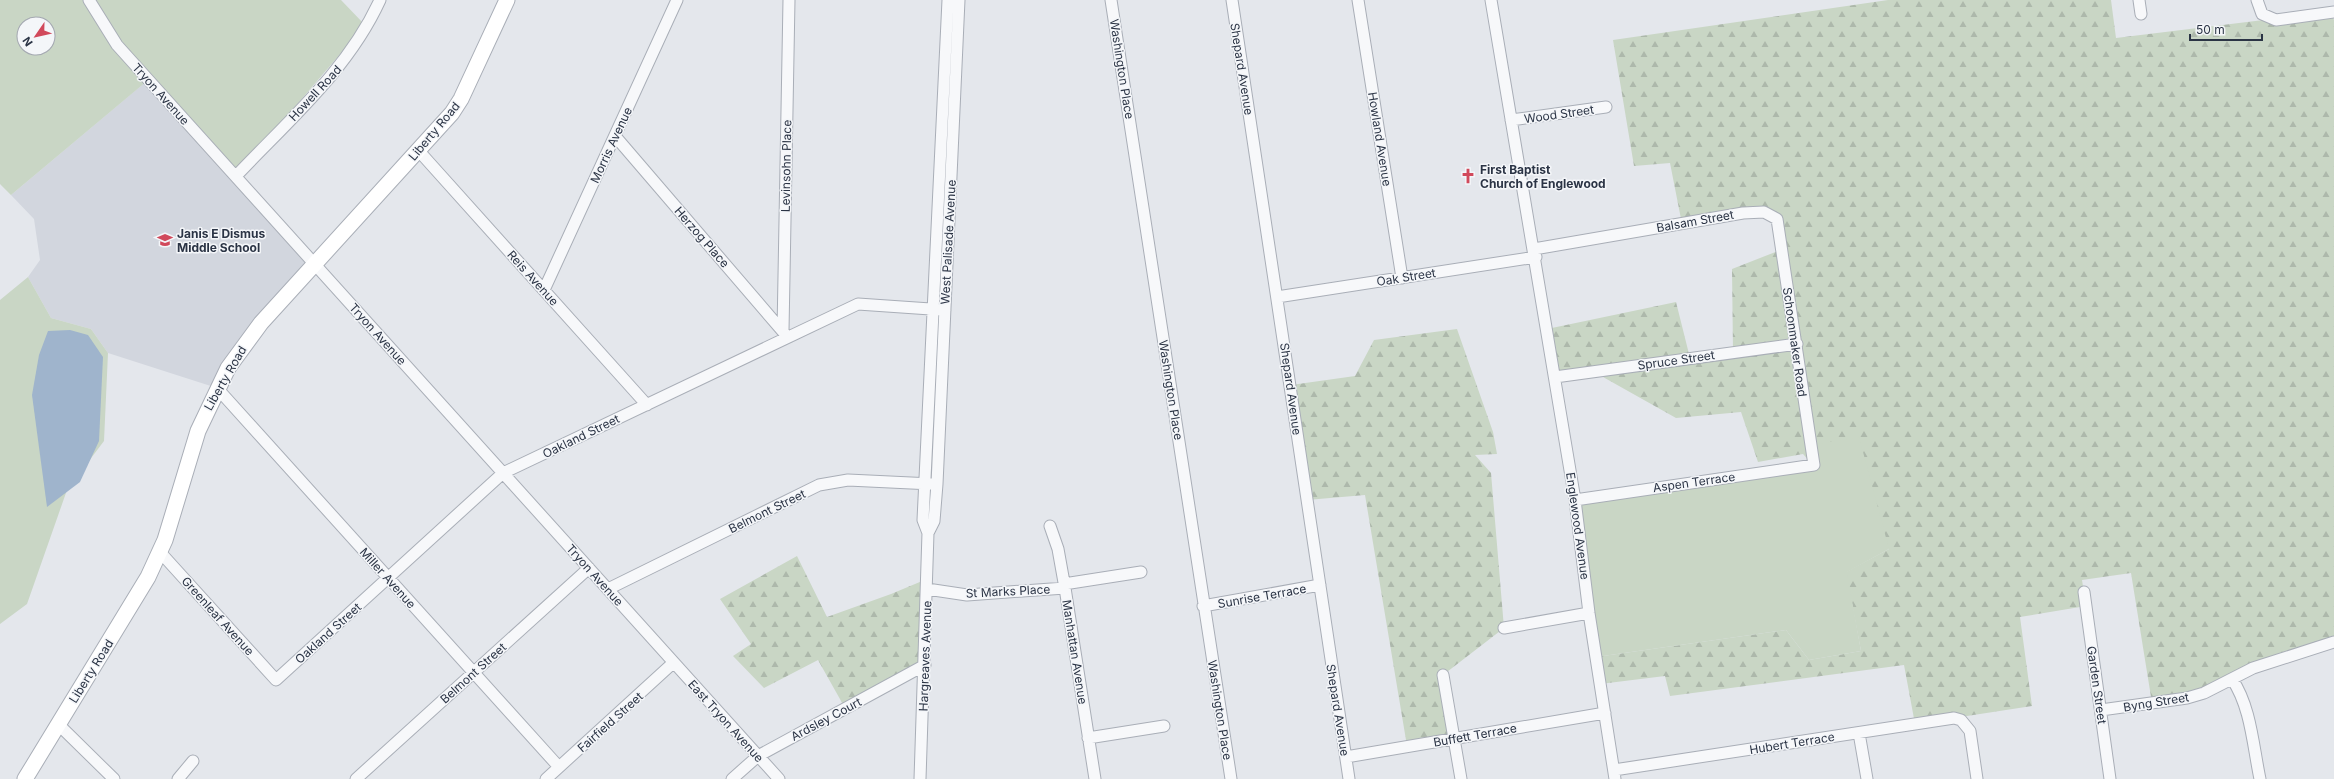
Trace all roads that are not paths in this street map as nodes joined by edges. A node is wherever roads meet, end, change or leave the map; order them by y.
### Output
1 (89, 0) edge
2 (380, 0) edge
3 (507, 0) edge
4 (677, 0) edge
5 (789, 0) edge
6 (948, 0) edge
7 (959, 0) edge
8 (1111, 0) edge
9 (1232, 0) edge
10 (1358, 0) edge
11 (1492, 0) edge
12 (2139, 0) edge
13 (2257, 0) edge
14 (2334, 12) edge
15 (2142, 14) dead end
16 (1606, 108) dead end
17 (1511, 120) junction
18 (615, 136) junction
19 (418, 150) junction
20 (236, 176) junction
21 (1777, 219) joint
22 (1612, 237) joint
23 (1535, 253) junction
24 (315, 263) junction
25 (1402, 278) junction
26 (544, 290) junction
27 (1277, 297) junction
28 (933, 309) junction
29 (945, 310) junction
30 (786, 334) junction
31 (1796, 344) junction
32 (1555, 377) junction
33 (217, 388) junction
34 (647, 405) junction
35 (1814, 465) joint
36 (503, 472) junction
37 (925, 484) junction
38 (937, 484) junction
39 (1575, 500) junction
40 (1050, 526) dead end
41 (928, 533) junction
42 (160, 552) junction
43 (589, 568) junction
44 (1141, 572) dead end
45 (388, 578) junction
46 (1320, 585) junction
47 (1064, 586) junction
48 (608, 588) junction
49 (927, 589) junction
50 (2084, 592) dead end
51 (1204, 606) junction
52 (1589, 613) junction
53 (1504, 628) dead end
54 (2334, 642) edge
55 (673, 663) junction
56 (925, 665) junction
57 (474, 673) junction
58 (1443, 675) dead end
59 (2232, 679) junction
60 (276, 680) joint
61 (2101, 710) junction
62 (1605, 713) junction
63 (58, 724) junction
64 (1164, 726) dead end
65 (1859, 733) junction
66 (1088, 738) junction
67 (1455, 739) junction
68 (758, 756) junction
69 (1346, 756) junction
70 (193, 761) dead end
71 (559, 767) junction
72 (1614, 775) edge
73 (25, 779) edge
74 (114, 779) edge
75 (178, 779) edge
76 (356, 779) edge
77 (546, 779) edge
78 (732, 779) edge
79 (779, 779) edge
80 (920, 779) edge
81 (1095, 779) edge
82 (1231, 779) edge
83 (1349, 779) edge
84 (1461, 779) edge
85 (1867, 779) edge
86 (1977, 779) edge
87 (2110, 779) edge
88 (2260, 779) edge

1 - 20 street, Tryon Avenue
2 - 20 street, Howell Road
3 - 19 main road, Liberty Road
4 - 18 street, Morris Avenue
5 - 30 street, Levinsohn Place
6 - 28 street, West Palisade Avenue
7 - 29 street, West Palisade Avenue
8 - 51 street, Washington Place
9 - 27 street, Shepard Avenue
10 - 25 street, Howland Avenue
11 - 17 street, Englewood Avenue
12 - 15 street
13 - 14 street
16 - 17 street, Wood Street
17 - 23 street, Englewood Avenue
18 - 26 street, Morris Avenue
18 - 30 street, Herzog Place
19 - 24 main road, Liberty Road
19 - 26 street, Reis Avenue
20 - 24 street, Tryon Avenue
21 - 22 street, Balsam Street
21 - 31 street, Schoonmaker Road
22 - 23 street, Oak Street
23 - 25 street, Oak Street
23 - 32 street, Englewood Avenue
24 - 33 main road, Liberty Road
24 - 36 street, Tryon Avenue
25 - 27 street, Oak Street
26 - 34 street, Reis Avenue
27 - 46 street, Shepard Avenue
28 - 29 street, Oakland Street
28 - 30 street, Oakland Street
28 - 37 street, West Palisade Avenue
29 - 38 street, West Palisade Avenue
30 - 34 street, Oakland Street
31 - 32 street, Spruce Street
31 - 35 street, Schoonmaker Road
32 - 39 street, Englewood Avenue
33 - 42 main road, Liberty Road
33 - 45 street, Miller Avenue
34 - 36 street, Oakland Street
35 - 39 street, Aspen Terrace
36 - 43 street, Tryon Avenue
36 - 45 street, Oakland Street
37 - 38 street, Belmont Street
37 - 41 street, Hargreaves Avenue
37 - 48 street, Belmont Street
38 - 41 street, Hargreaves Avenue
39 - 52 street, Englewood Avenue
40 - 47 street, Manhattan Avenue
41 - 49 street, Hargreaves Avenue
42 - 60 street, Greenleaf Avenue
42 - 63 main road, Liberty Road
43 - 48 street, Tryon Avenue
43 - 57 street, Belmont Street
44 - 47 street, St Marks Place
45 - 57 street, Miller Avenue
45 - 60 street, Oakland Street
46 - 51 street, Sunrise Terrace
46 - 69 street, Shepard Avenue
47 - 49 street, St Marks Place
47 - 66 street, Manhattan Avenue
48 - 55 street, Tryon Avenue
49 - 56 street, Hargreaves Avenue
50 - 61 street, Garden Street
51 - 82 street, Washington Place
52 - 53 street
52 - 62 street, Englewood Avenue
54 - 59 street, Byng Street
55 - 68 street, East Tryon Avenue
55 - 71 street, Fairfield Street
56 - 68 street, Ardsley Court
56 - 80 street, Hargreaves Avenue
57 - 71 street, Miller Avenue
57 - 76 street, Belmont Street
58 - 67 street
59 - 61 street, Byng Street
59 - 88 street
61 - 87 street, Garden Street
62 - 67 street, Buffett Terrace
62 - 72 street, Englewood Avenue
63 - 73 main road, Liberty Road
63 - 74 street
64 - 66 street
65 - 72 street, Hubert Terrace
65 - 85 street
65 - 86 street, Hubert Terrace
66 - 81 street, Manhattan Avenue
67 - 69 street, Buffett Terrace
67 - 84 street
68 - 78 street, Ardsley Court
68 - 79 street, East Tryon Avenue
69 - 83 street, Shepard Avenue
70 - 75 street
71 - 77 street, Fairfield Street

